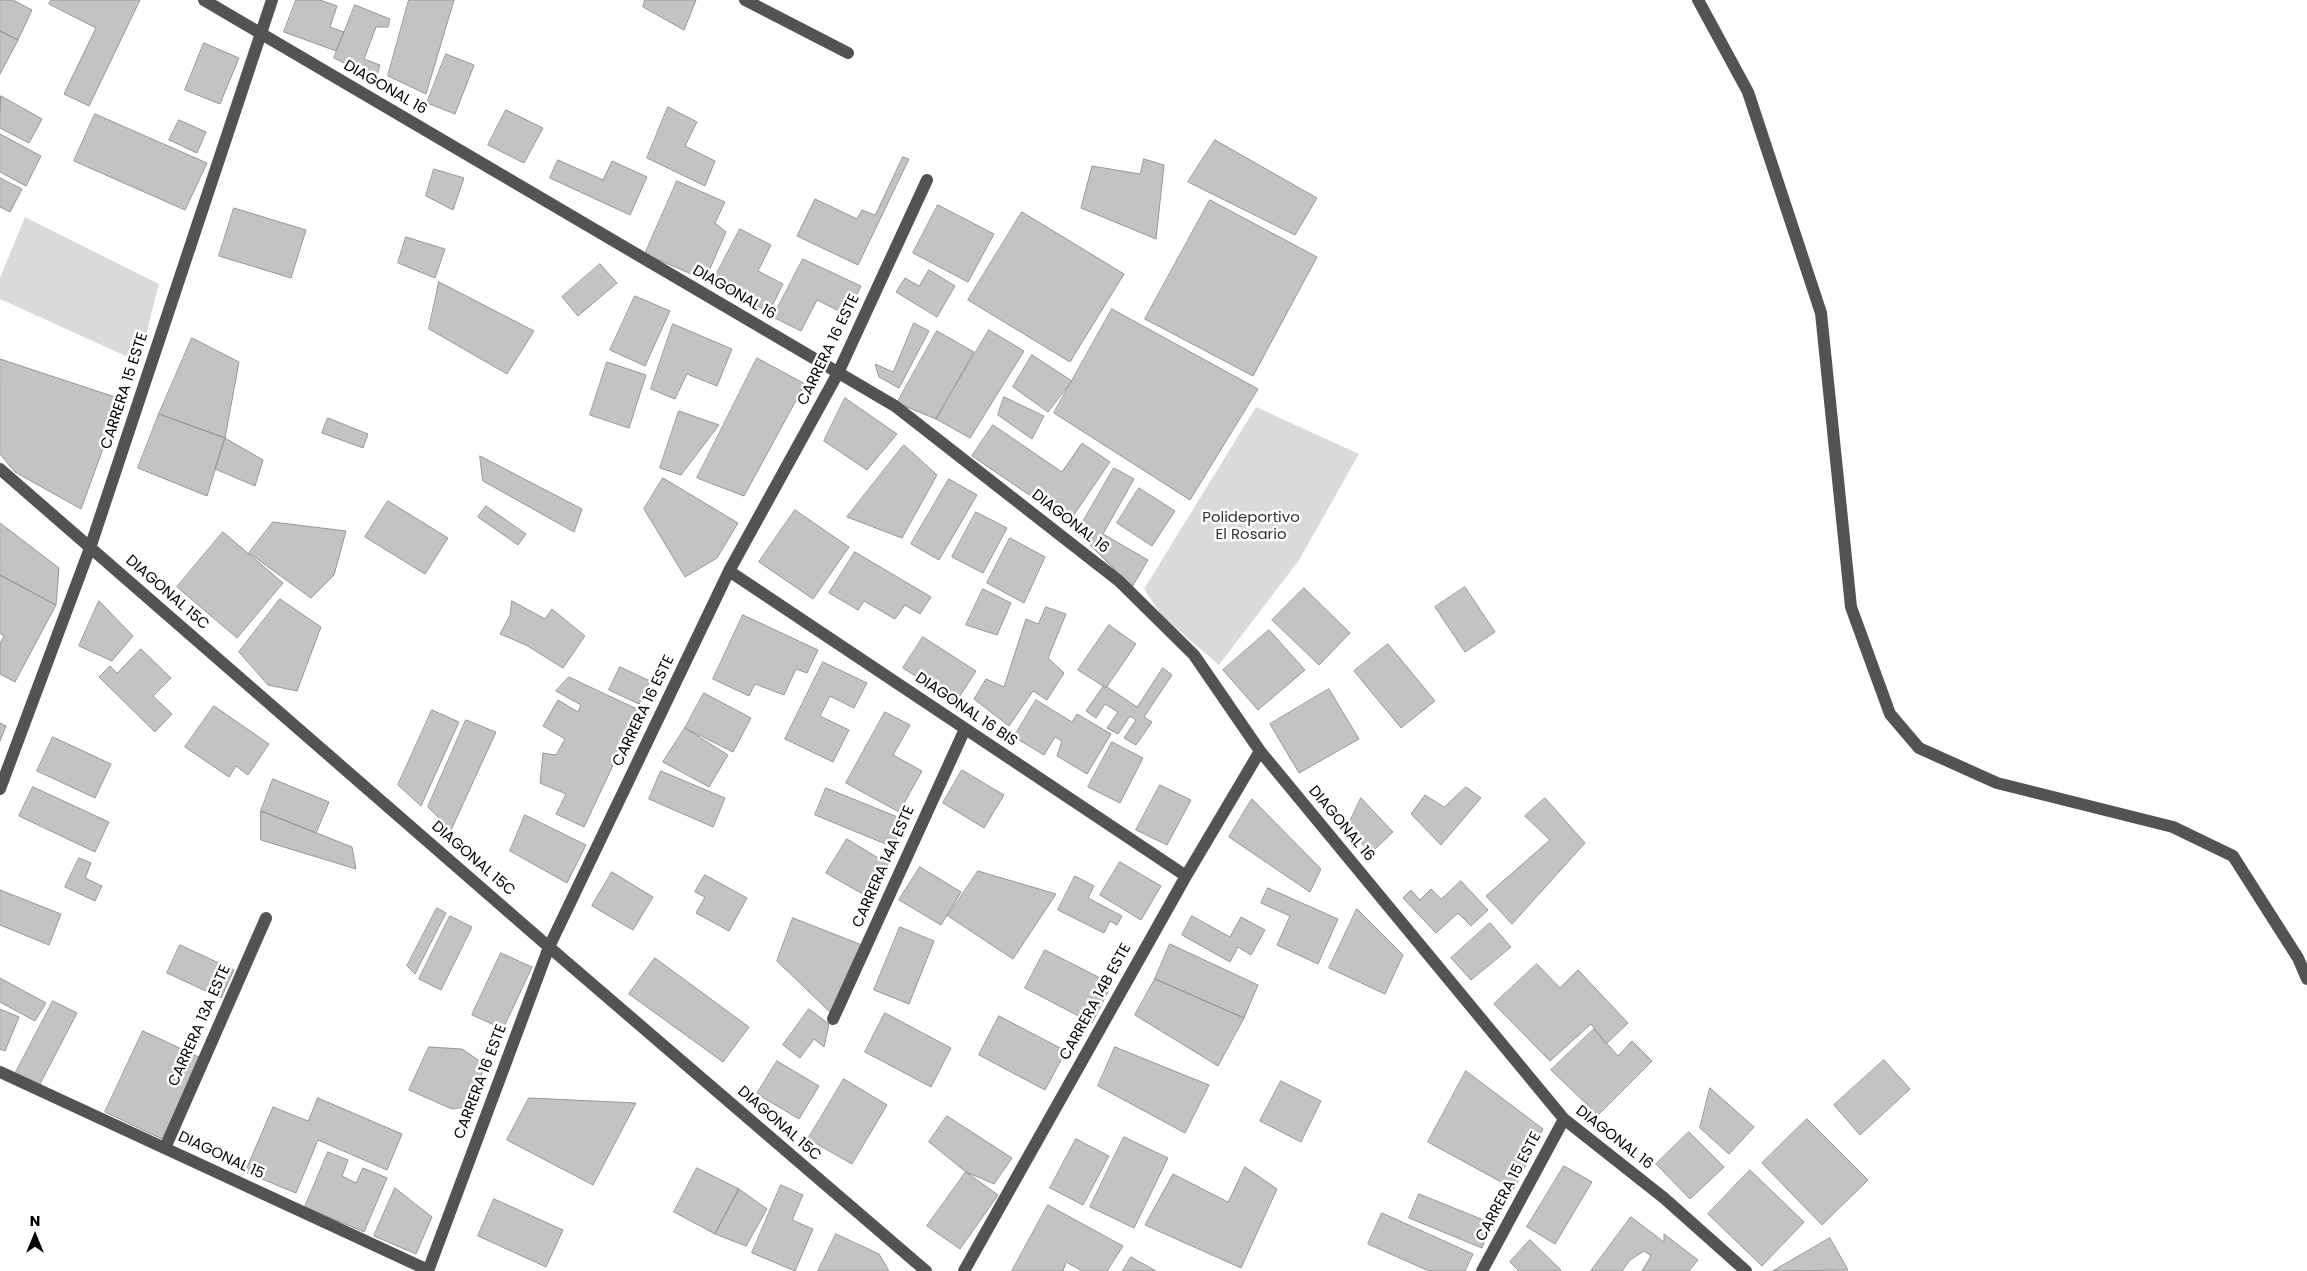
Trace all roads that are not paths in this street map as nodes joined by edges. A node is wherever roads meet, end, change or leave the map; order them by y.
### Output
1 (204, 0) edge
2 (272, 0) edge
3 (744, 0) edge
4 (1698, 0) edge
5 (261, 34) junction
6 (848, 53) dead end
7 (926, 180) dead end
8 (838, 373) junction
9 (0, 470) edge
10 (90, 548) junction
11 (729, 571) junction
12 (965, 729) junction
13 (1260, 752) junction
14 (0, 789) edge
15 (1186, 876) junction
16 (266, 918) dead end
17 (549, 947) junction
18 (2307, 979) edge
19 (833, 1019) dead end
20 (0, 1072) edge
21 (1564, 1119) junction
22 (165, 1148) junction
23 (428, 1270) edge
24 (926, 1271) edge
25 (964, 1271) edge
26 (1482, 1271) edge
27 (1746, 1271) edge

1 - 5 street, DIAGONAL 16
2 - 5 street, CARRERA 15 ESTE
3 - 6 street
4 - 18 street
5 - 8 street, DIAGONAL 16
5 - 10 street, CARRERA 15 ESTE
7 - 8 street, CARRERA 16 ESTE
8 - 11 street, CARRERA 16 ESTE
8 - 13 street, DIAGONAL 16
9 - 10 street, DIAGONAL 15C
10 - 14 street, CARRERA 15 ESTE
10 - 17 street, DIAGONAL 15C
11 - 12 street, DIAGONAL 16 BIS
11 - 17 street, CARRERA 16 ESTE
12 - 15 street, DIAGONAL 16 BIS
12 - 19 street, CARRERA 14A ESTE
13 - 15 street, CARRERA 14B ESTE
13 - 21 street, DIAGONAL 16
15 - 25 street, CARRERA 14B ESTE
16 - 22 street, CARRERA 13A ESTE
17 - 23 street, CARRERA 16 ESTE
17 - 24 street, DIAGONAL 15C
20 - 22 street, DIAGONAL 15
21 - 26 street, CARRERA 15 ESTE
21 - 27 street, DIAGONAL 16
22 - 23 street, DIAGONAL 15

